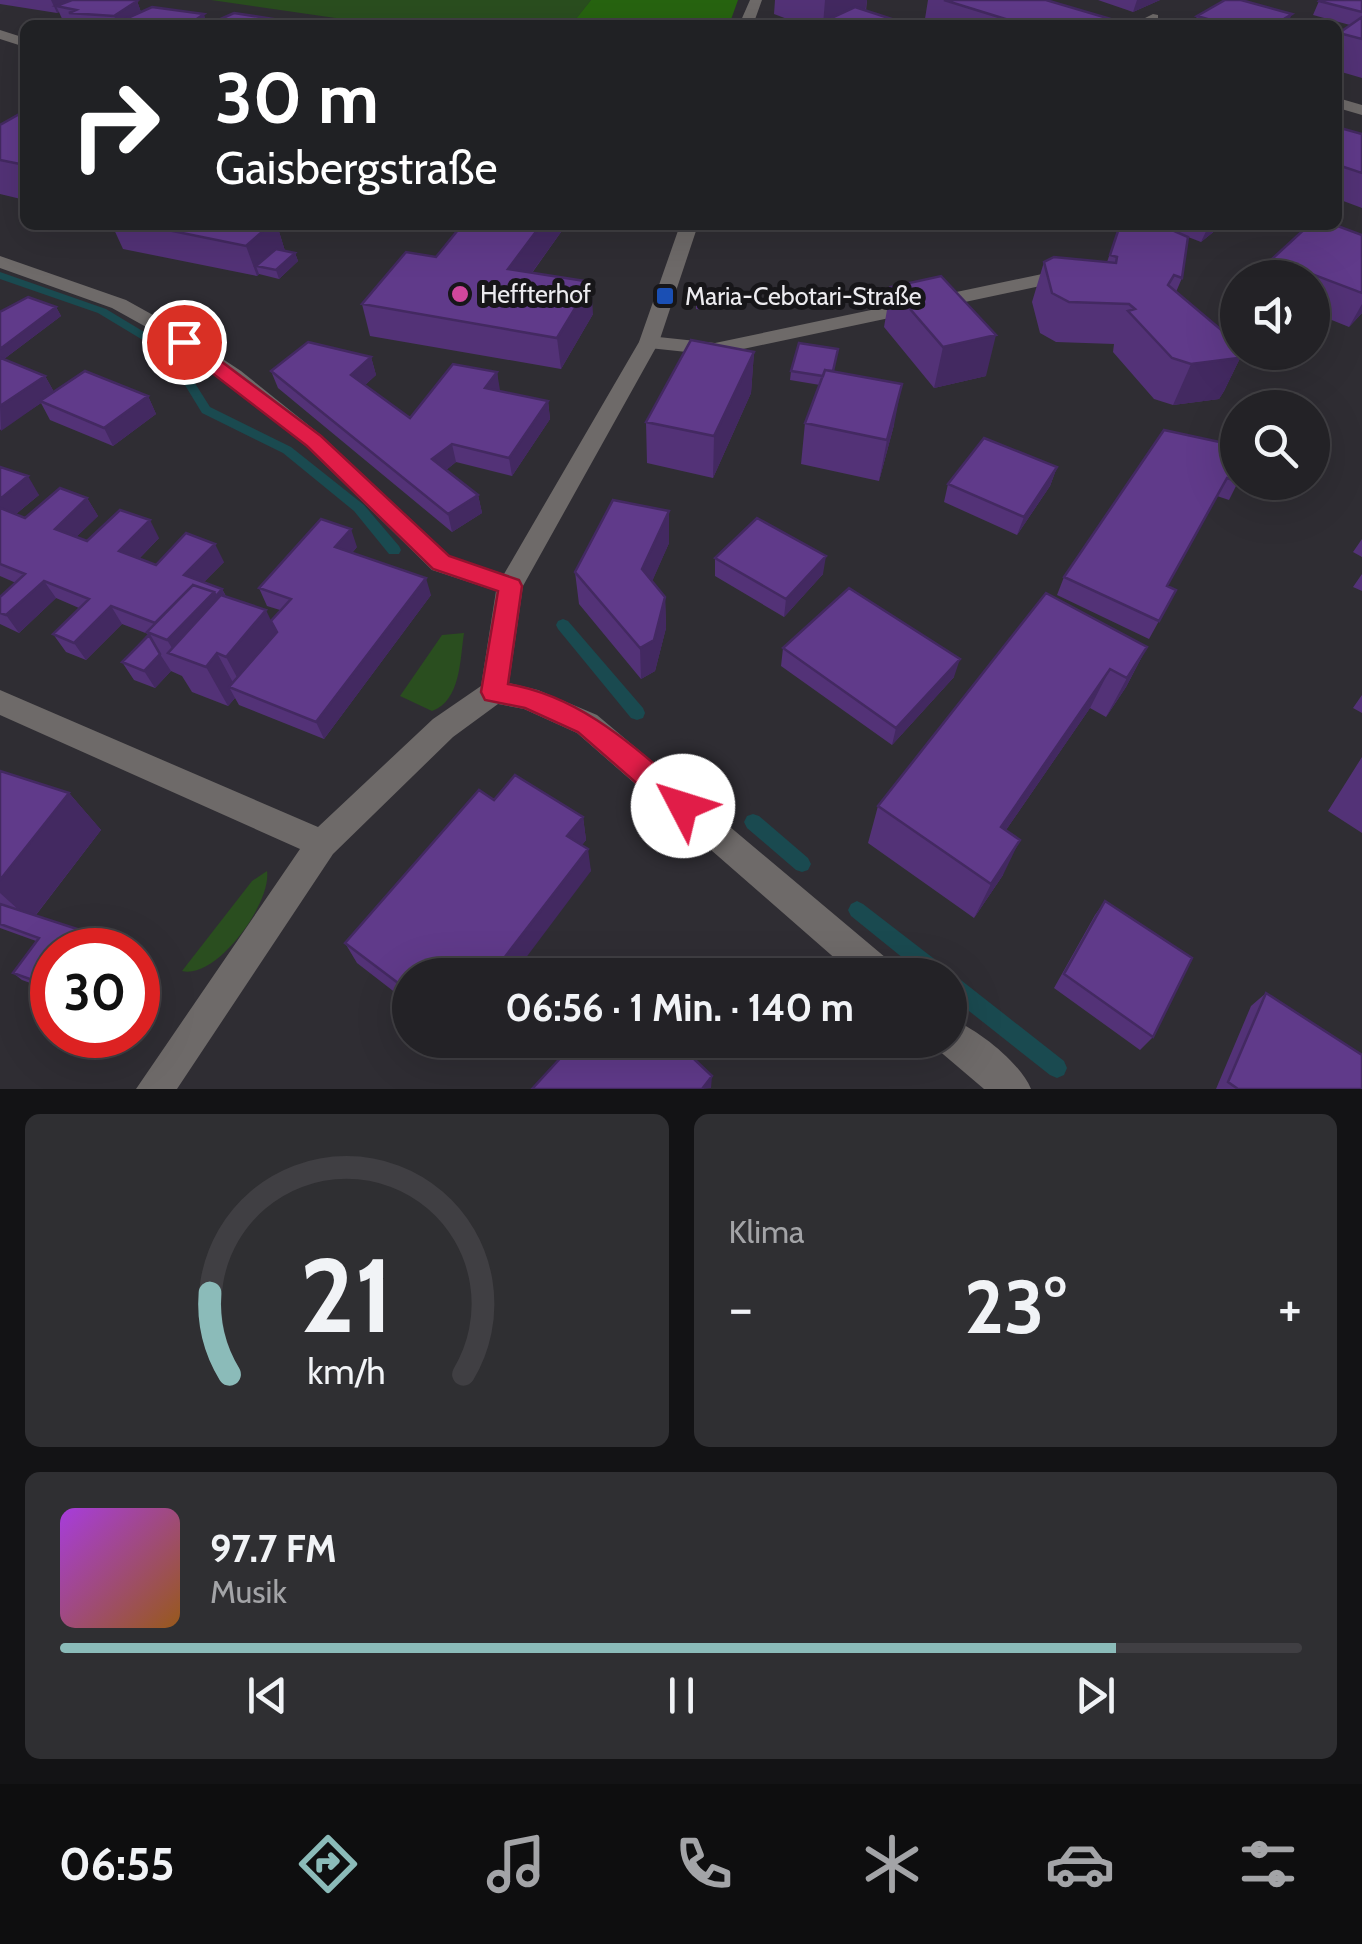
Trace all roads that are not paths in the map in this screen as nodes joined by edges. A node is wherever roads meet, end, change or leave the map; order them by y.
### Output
1 (687, 230) edge
2 (0, 262) edge
3 (1093, 297) edge
4 (649, 342) junction
5 (510, 586) junction
6 (494, 692) junction
7 (0, 702) edge
8 (322, 844) junction
9 (860, 958) edge
10 (967, 1051) edge
11 (155, 1089) edge
12 (1012, 1089) edge

1 - 4 street
2 - 5 street
3 - 4 street
4 - 5 street
5 - 6 street
6 - 8 street
6 - 9 street
7 - 8 street
8 - 11 street
10 - 12 street

